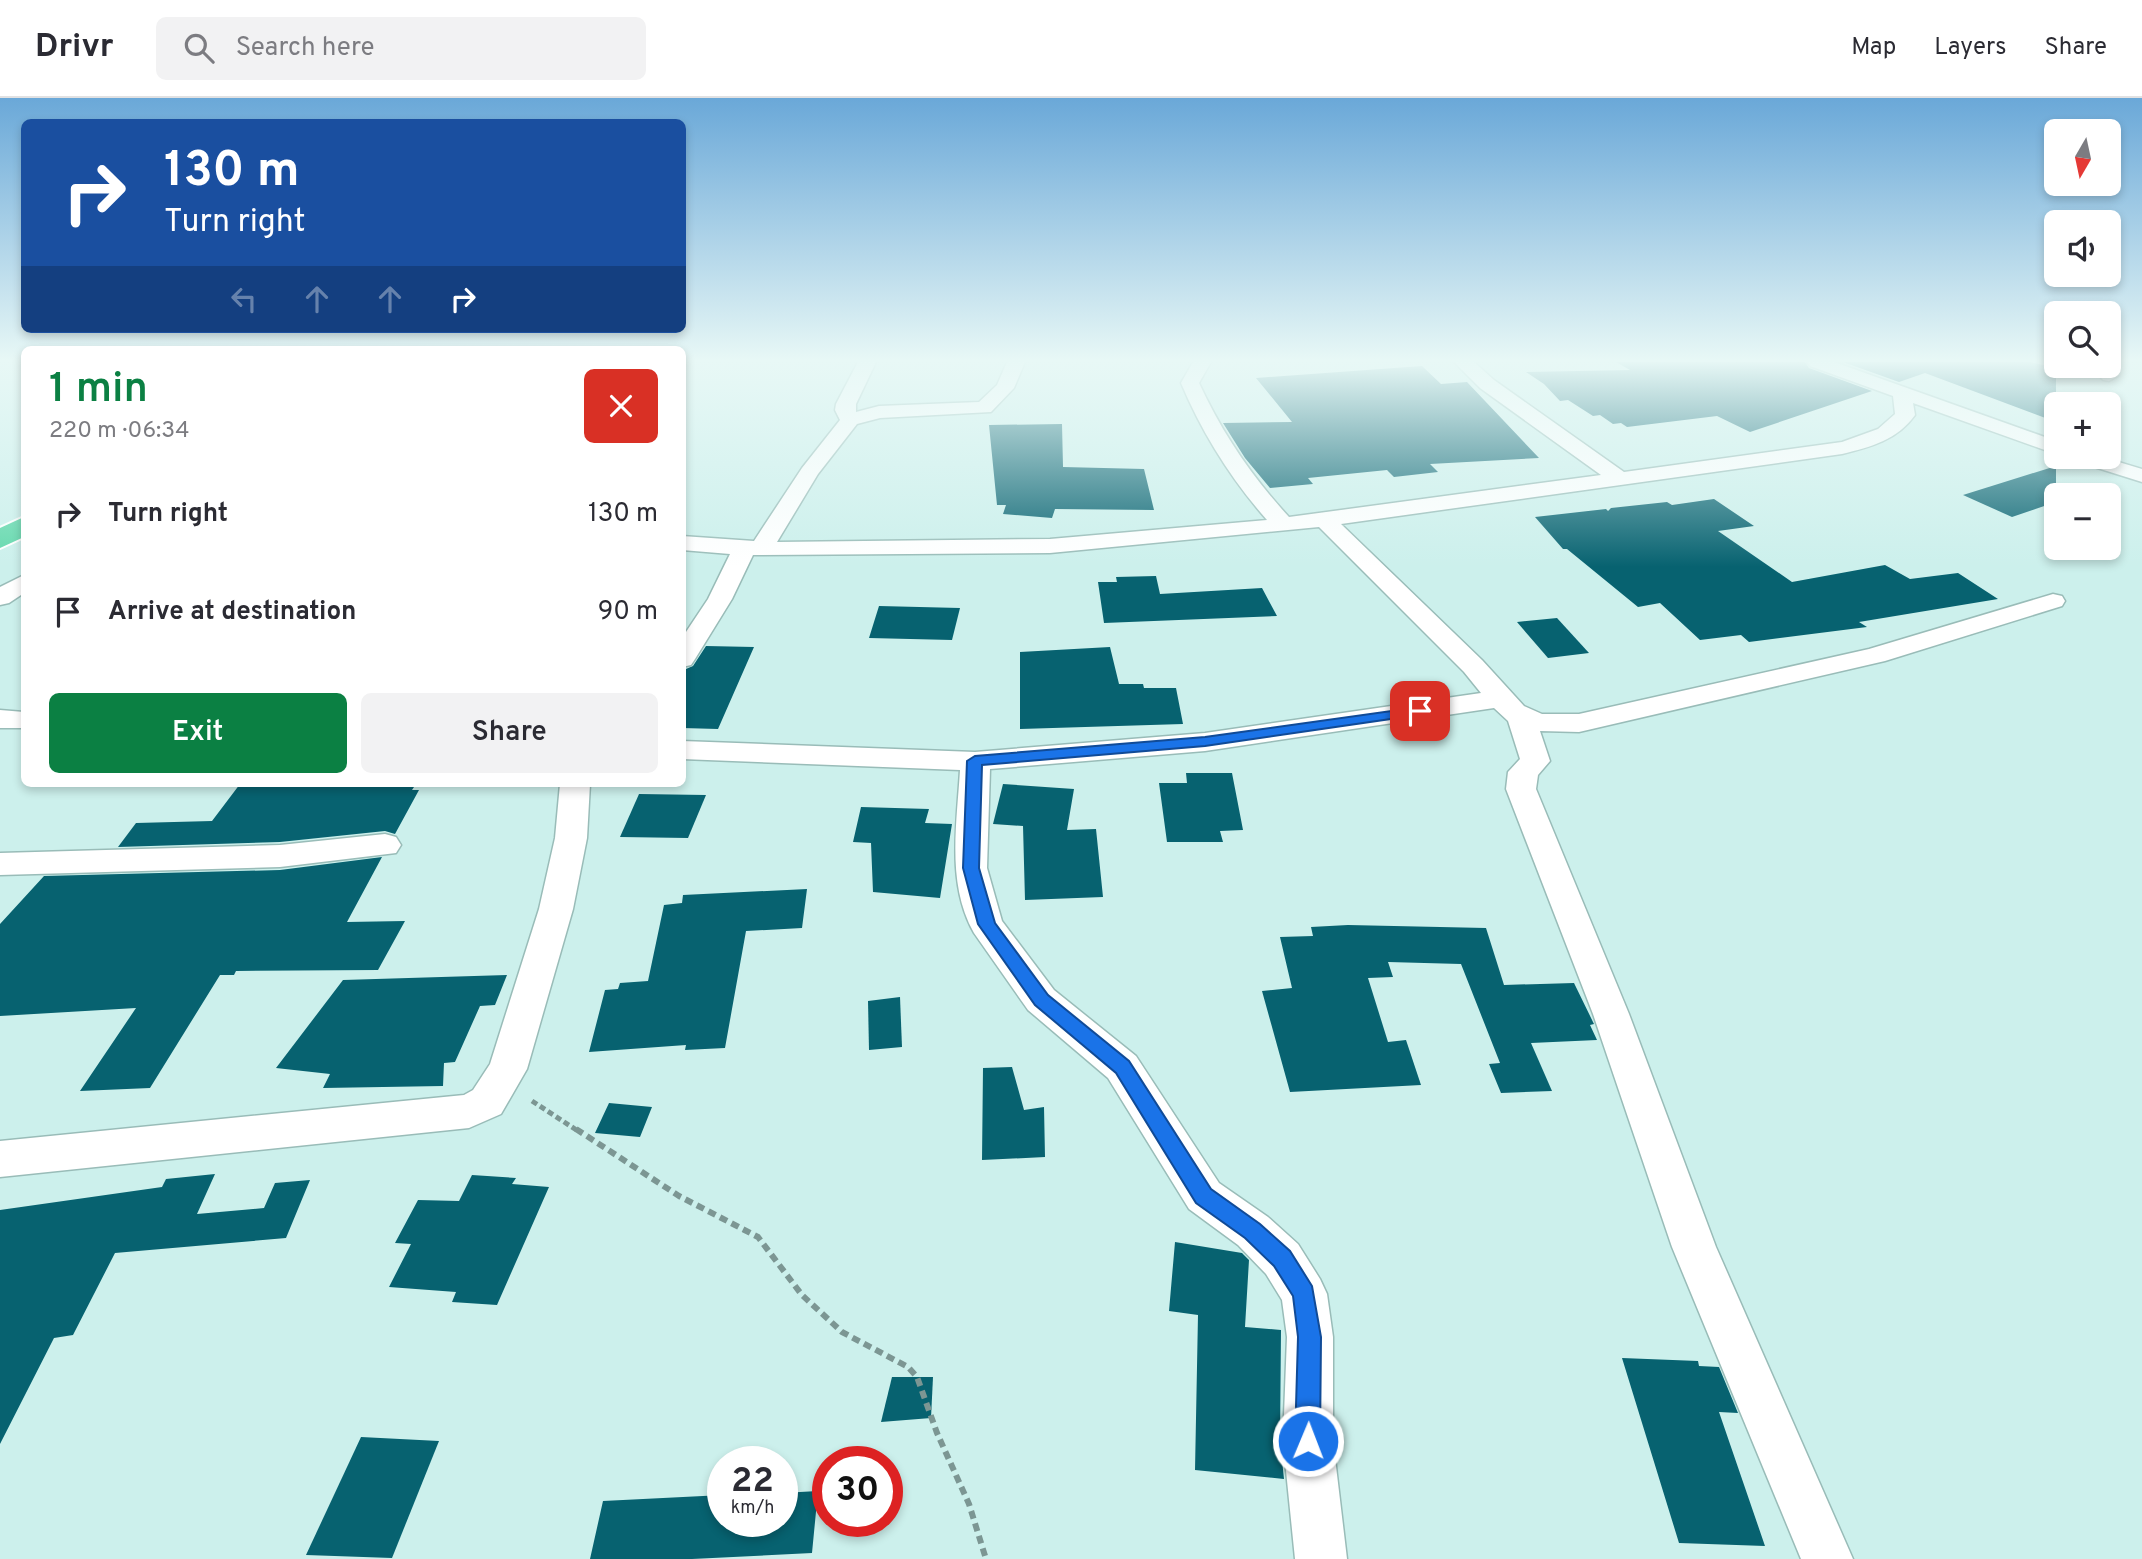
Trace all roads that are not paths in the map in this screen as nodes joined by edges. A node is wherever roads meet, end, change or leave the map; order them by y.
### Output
1 (842, 430) edge
2 (1212, 430) edge
3 (1552, 430) edge
4 (1890, 430) edge
5 (2005, 430) edge
6 (2044, 444) edge
7 (2118, 469) edge
8 (2142, 477) edge
9 (1620, 479) junction
10 (1324, 519) junction
11 (1284, 525) junction
12 (21, 527) edge
13 (0, 540) edge
14 (686, 542) edge
15 (753, 548) junction
16 (21, 584) edge
17 (0, 598) edge
18 (2053, 601) dead end
19 (686, 653) edge
20 (1511, 708) junction
21 (0, 719) edge
22 (21, 720) edge
23 (686, 750) edge
24 (975, 761) junction
25 (575, 787) edge
26 (385, 845) dead end
27 (0, 864) edge
28 (0, 1159) edge
29 (1321, 1559) edge
30 (1828, 1559) edge

1 - 15 street
2 - 11 street
3 - 9 street
4 - 9 street
5 - 6 street
7 - 8 street
9 - 10 street
10 - 11 street
10 - 20 street
11 - 15 street
12 - 13 highway
14 - 15 street
15 - 19 street
16 - 17 street
18 - 20 street
20 - 24 street
20 - 30 street
21 - 22 street
23 - 24 street
24 - 29 street
25 - 28 street
26 - 27 street

